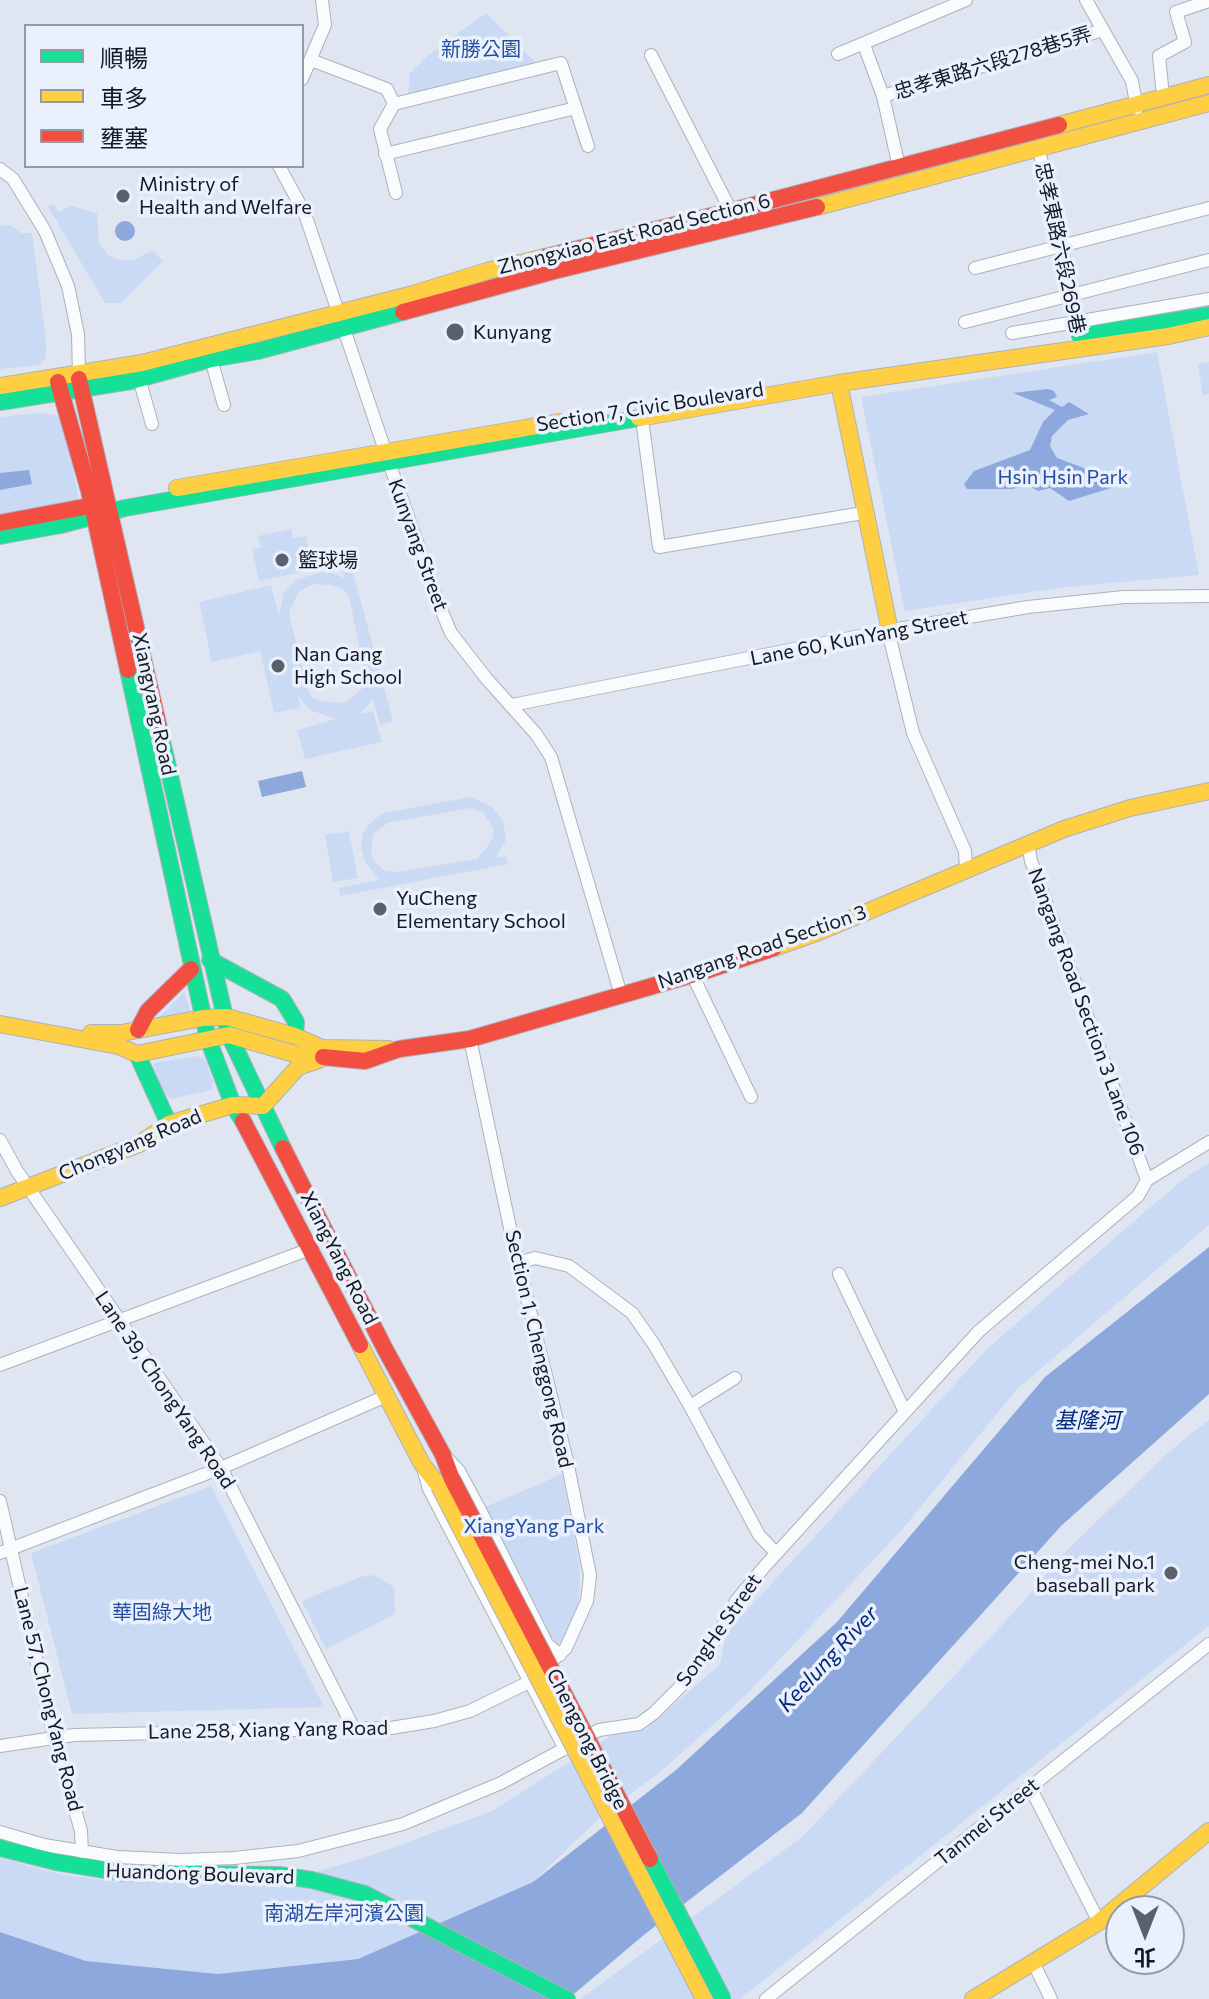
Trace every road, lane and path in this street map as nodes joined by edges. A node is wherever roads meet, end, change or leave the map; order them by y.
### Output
1 (966, 0) edge
2 (1086, 0) edge
3 (1209, 1) edge
4 (326, 2) edge
5 (952, 3) edge
6 (1183, 4) edge
7 (1103, 30) junction
8 (864, 45) junction
9 (838, 54) dead end
10 (651, 55) dead end
11 (311, 60) junction
12 (304, 75) edge
13 (1209, 85) edge
14 (883, 96) junction
15 (1163, 96) junction
16 (1209, 103) edge
17 (394, 104) junction
18 (576, 108) junction
19 (1138, 112) junction
20 (588, 146) dead end
21 (1039, 150) junction
22 (385, 154) junction
23 (899, 167) junction
24 (280, 168) edge
25 (0, 169) edge
26 (396, 193) dead end
27 (1209, 208) edge
28 (731, 211) junction
29 (1061, 246) junction
30 (1209, 260) edge
31 (975, 268) dead end
32 (1073, 295) junction
33 (1209, 299) edge
34 (1209, 315) edge
35 (341, 320) junction
36 (965, 322) dead end
37 (1209, 327) edge
38 (1012, 333) dead end
39 (1081, 335) junction
40 (211, 359) junction
41 (139, 378) junction
42 (79, 382) junction
43 (839, 383) junction
44 (59, 385) junction
45 (0, 386) edge
46 (0, 402) edge
47 (224, 405) dead end
48 (642, 419) junction
49 (152, 424) dead end
50 (387, 456) junction
51 (101, 508) junction
52 (857, 514) dead end
53 (0, 523) edge
54 (0, 536) edge
55 (1209, 596) edge
56 (890, 631) junction
57 (512, 705) junction
58 (1209, 791) edge
59 (1028, 843) junction
60 (966, 869) junction
61 (210, 960) junction
62 (191, 969) junction
63 (692, 974) junction
64 (621, 995) junction
65 (203, 1018) junction
66 (0, 1024) edge
67 (228, 1026) junction
68 (138, 1030) junction
69 (57, 1033) junction
70 (295, 1036) junction
71 (208, 1039) junction
72 (470, 1039) junction
73 (399, 1049) junction
74 (137, 1054) junction
75 (323, 1059) junction
76 (751, 1097) dead end
77 (233, 1105) junction
78 (263, 1106) junction
79 (169, 1124) junction
80 (0, 1140) edge
81 (1209, 1142) edge
82 (1147, 1180) junction
83 (28, 1186) junction
84 (0, 1198) edge
85 (310, 1249) junction
86 (518, 1263) junction
87 (839, 1274) dead end
88 (119, 1320) junction
89 (0, 1365) edge
90 (735, 1378) dead end
91 (386, 1396) junction
92 (690, 1406) junction
93 (905, 1412) junction
94 (443, 1455) junction
95 (422, 1464) junction
96 (221, 1468) junction
97 (446, 1483) junction
98 (0, 1501) edge
99 (6, 1552) edge
100 (776, 1553) junction
101 (1209, 1644) edge
102 (560, 1655) junction
103 (529, 1682) junction
104 (354, 1729) junction
105 (54, 1737) junction
106 (0, 1746) edge
107 (565, 1749) junction
108 (1030, 1787) junction
109 (1209, 1831) edge
110 (0, 1832) edge
111 (0, 1848) edge
112 (82, 1852) junction
113 (1099, 1922) junction
114 (1033, 1962) junction
115 (566, 1999) edge
116 (704, 1999) edge
117 (723, 1999) edge
118 (766, 1999) edge
119 (973, 1999) edge
120 (1051, 1999) edge

1 - 5 street
2 - 7 street
3 - 6 street
4 - 11 street
5 - 8 street
6 - 15 street
7 - 14 street, 忠孝東路六段278巷5弄
7 - 19 street
8 - 9 street
8 - 14 street
10 - 28 street
11 - 12 street
11 - 17 street
13 - 15 main road, Zhongxiao East Road Section 6
14 - 23 street
15 - 19 main road, Zhongxiao East Road Section 6
16 - 19 main road, Zhongxiao East Road Section 6
17 - 18 street
17 - 22 street
18 - 20 street
18 - 22 street
19 - 21 main road, Zhongxiao East Road Section 6
19 - 23 main road, Zhongxiao East Road Section 6
21 - 29 street, 忠孝東路六段269巷
21 - 35 main road, Zhongxiao East Road Section 6
22 - 26 street
23 - 28 main road, Zhongxiao East Road Section 6
24 - 35 street, Kunyang Street
25 - 42 street
27 - 29 street
28 - 35 main road, Zhongxiao East Road Section 6
29 - 31 street
29 - 32 street, 忠孝東路六段269巷
30 - 32 street
32 - 36 street
32 - 39 street, 忠孝東路六段269巷
33 - 39 street
34 - 39 main road, Section 7, Civic Boulevard
35 - 40 main road, Zhongxiao East Road Section 6
35 - 42 main road, Zhongxiao East Road Section 6
35 - 50 street, Kunyang Street
37 - 39 main road, Section 7, Civic Boulevard
38 - 39 street
39 - 43 main road, Section 7, Civic Boulevard
39 - 50 main road, Section 7, Civic Boulevard
40 - 41 main road, Zhongxiao East Road Section 6
40 - 47 street
41 - 42 main road, Zhongxiao East Road Section 6
41 - 49 street
42 - 44 main road
42 - 51 main road, Xiangyang Road
43 - 48 main road, Section 7, Civic Boulevard
43 - 56 main road
44 - 45 main road
44 - 46 main road
44 - 51 main road, Xiangyang Road
48 - 50 main road, Section 7, Civic Boulevard
48 - 52 street
50 - 51 main road, Section 7, Civic Boulevard
50 - 57 street, Kunyang Street
51 - 53 main road
51 - 54 main road
51 - 61 main road, Xiangyang Road
51 - 62 main road, Xiangyang Road
55 - 56 street, Lane 60, KunYang Street
56 - 57 street, Lane 60, KunYang Street
56 - 60 street
57 - 64 street, Kunyang Street
58 - 59 main road, Nangang Road Section 3
59 - 60 main road, Nangang Road Section 3
59 - 82 street, Nangang Road Section 3 Lane 106
60 - 63 main road, Nangang Road Section 3
61 - 67 main road, Xiangyang Road
61 - 70 main road
62 - 65 main road, Xiangyang Road
62 - 68 main road
63 - 64 main road, Nangang Road Section 3
63 - 76 street
64 - 72 main road, Nangang Road Section 3
65 - 67 main road
65 - 68 main road
65 - 71 main road
66 - 69 main road
67 - 70 main road
67 - 71 main road
67 - 75 main road
67 - 78 main road, XiangYang Road
68 - 69 main road
69 - 74 main road
70 - 73 main road
71 - 74 main road
71 - 77 main road, XiangYang Road
72 - 73 main road, Nangang Road Section 3
72 - 86 street, Section 1, Chenggong Road
73 - 75 main road
74 - 79 main road
75 - 78 main road
77 - 78 main road, Chongyang Road
77 - 79 main road, Chongyang Road
77 - 85 main road, XiangYang Road
78 - 94 main road, XiangYang Road
79 - 83 main road, Chongyang Road
80 - 83 street, Lane 39, ChongYang Road
81 - 82 street, SongHe Street
82 - 93 street, SongHe Street
83 - 84 main road, Chongyang Road
83 - 88 street, Lane 39, ChongYang Road
85 - 88 street
85 - 91 main road, XiangYang Road
86 - 92 street
86 - 102 street, Section 1, Chenggong Road
87 - 93 street
88 - 89 street
88 - 96 street, Lane 39, ChongYang Road
90 - 92 street
91 - 95 main road, XiangYang Road
91 - 96 street
92 - 100 street
93 - 100 street, SongHe Street
94 - 97 main road, XiangYang Road
94 - 102 street
95 - 97 main road, XiangYang Road
95 - 103 street
96 - 99 street
96 - 104 street, Lane 39, ChongYang Road
97 - 116 main road, Chengong Bridge, bridge
97 - 117 main road, Chengong Bridge, bridge
98 - 99 street, Lane 57, ChongYang Road
99 - 105 street, Lane 57, ChongYang Road
100 - 107 street, SongHe Street
101 - 108 street, Tanmei Street
102 - 103 street, Section 1, Chenggong Road
103 - 104 street, Lane 258, Xiang Yang Road
103 - 107 street
104 - 105 street, Lane 258, Xiang Yang Road
105 - 106 street, Lane 258, Xiang Yang Road
105 - 112 street, Lane 57, ChongYang Road
107 - 112 street, SongHe Street
108 - 113 street
108 - 118 street, Tanmei Street
109 - 113 main road
110 - 112 street, SongHe Street
111 - 115 main road, Huandong Boulevard
113 - 114 main road
114 - 119 main road
114 - 120 street

